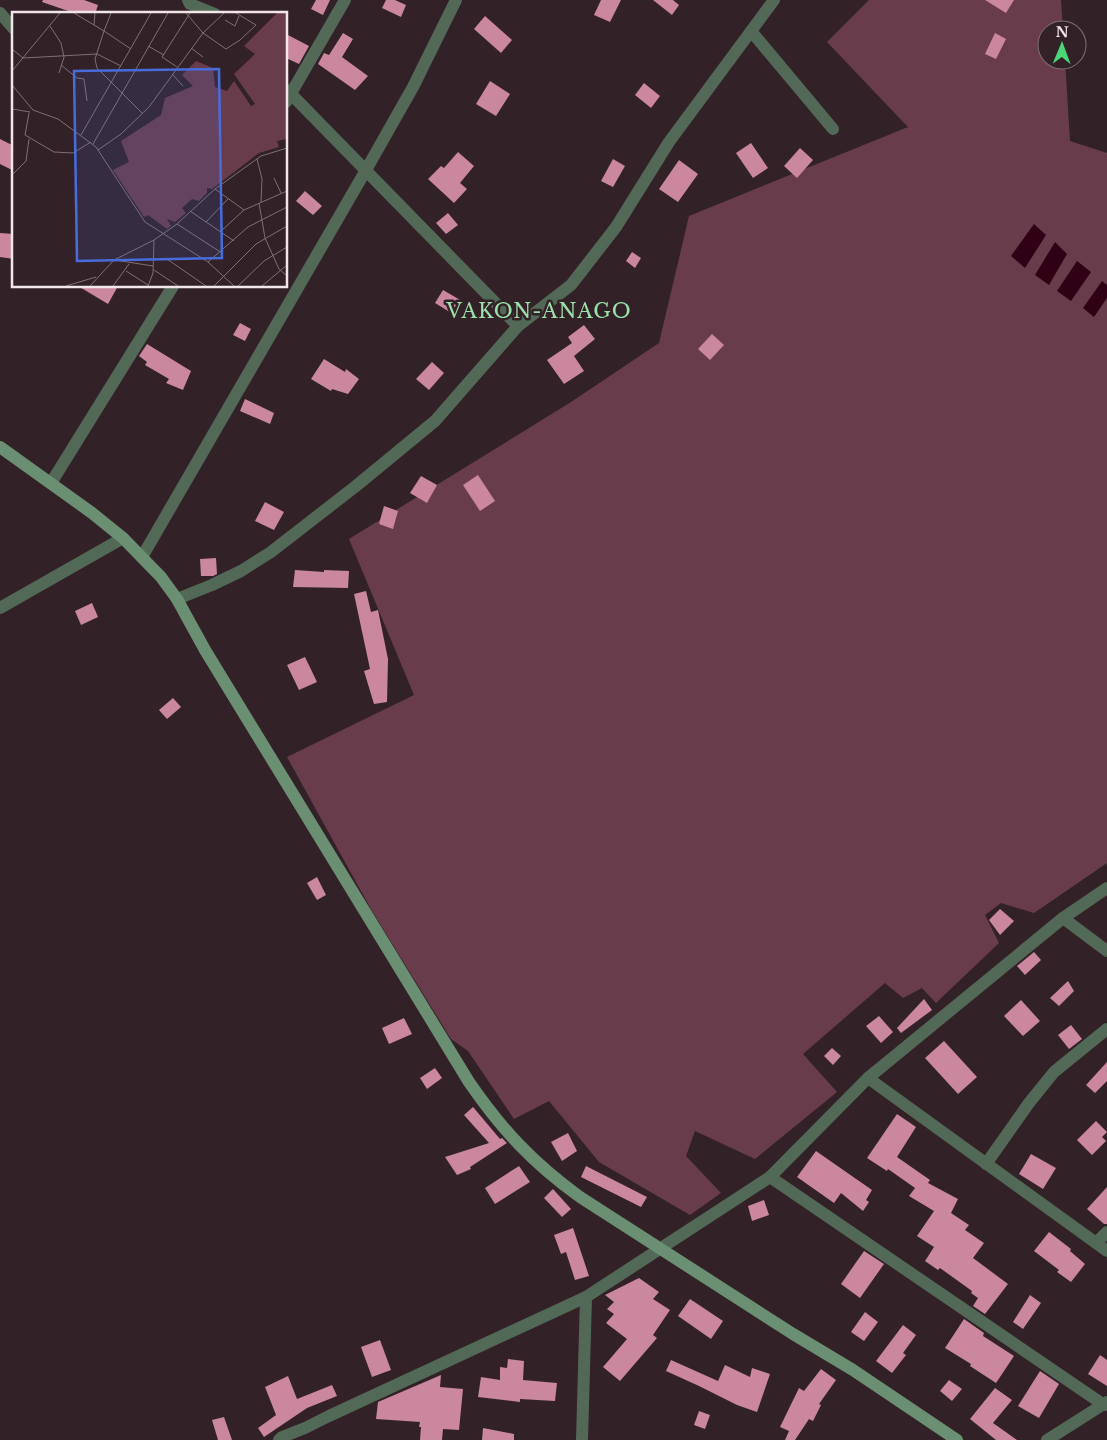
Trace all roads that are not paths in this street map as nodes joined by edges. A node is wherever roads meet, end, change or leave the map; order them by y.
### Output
1 (188, 0) edge
2 (345, 0) edge
3 (774, 0) edge
4 (455, 1) edge
5 (210, 12) edge
6 (0, 13) edge
7 (12, 27) edge
8 (751, 31) junction
9 (288, 95) edge
10 (833, 129) dead end
11 (366, 170) junction
12 (172, 288) edge
13 (518, 326) junction
14 (0, 447) edge
15 (51, 483) junction
16 (123, 538) junction
17 (142, 557) junction
18 (176, 599) junction
19 (0, 608) edge
20 (1107, 888) edge
21 (1063, 918) junction
22 (1107, 950) edge
23 (1107, 1029) edge
24 (868, 1078) junction
25 (986, 1164) junction
26 (770, 1177) junction
27 (1107, 1232) edge
28 (1102, 1247) edge
29 (661, 1249) junction
30 (586, 1297) junction
31 (1105, 1403) edge
32 (284, 1439) edge
33 (582, 1440) edge
34 (957, 1440) edge
35 (1047, 1440) edge

1 - 5 street
2 - 9 street
3 - 8 street
4 - 11 street
6 - 7 street
8 - 10 street
8 - 13 street
9 - 11 street
11 - 13 street
11 - 17 street
12 - 15 street
13 - 18 street
14 - 15 main road
15 - 16 main road
16 - 17 main road
16 - 19 street
17 - 18 main road
18 - 29 main road
20 - 21 street
21 - 22 street
21 - 24 street
23 - 25 street
24 - 25 street
24 - 26 street
25 - 28 street
26 - 29 street
26 - 31 street
27 - 28 street
29 - 30 street
29 - 34 main road
30 - 32 street
30 - 33 street
31 - 35 street

